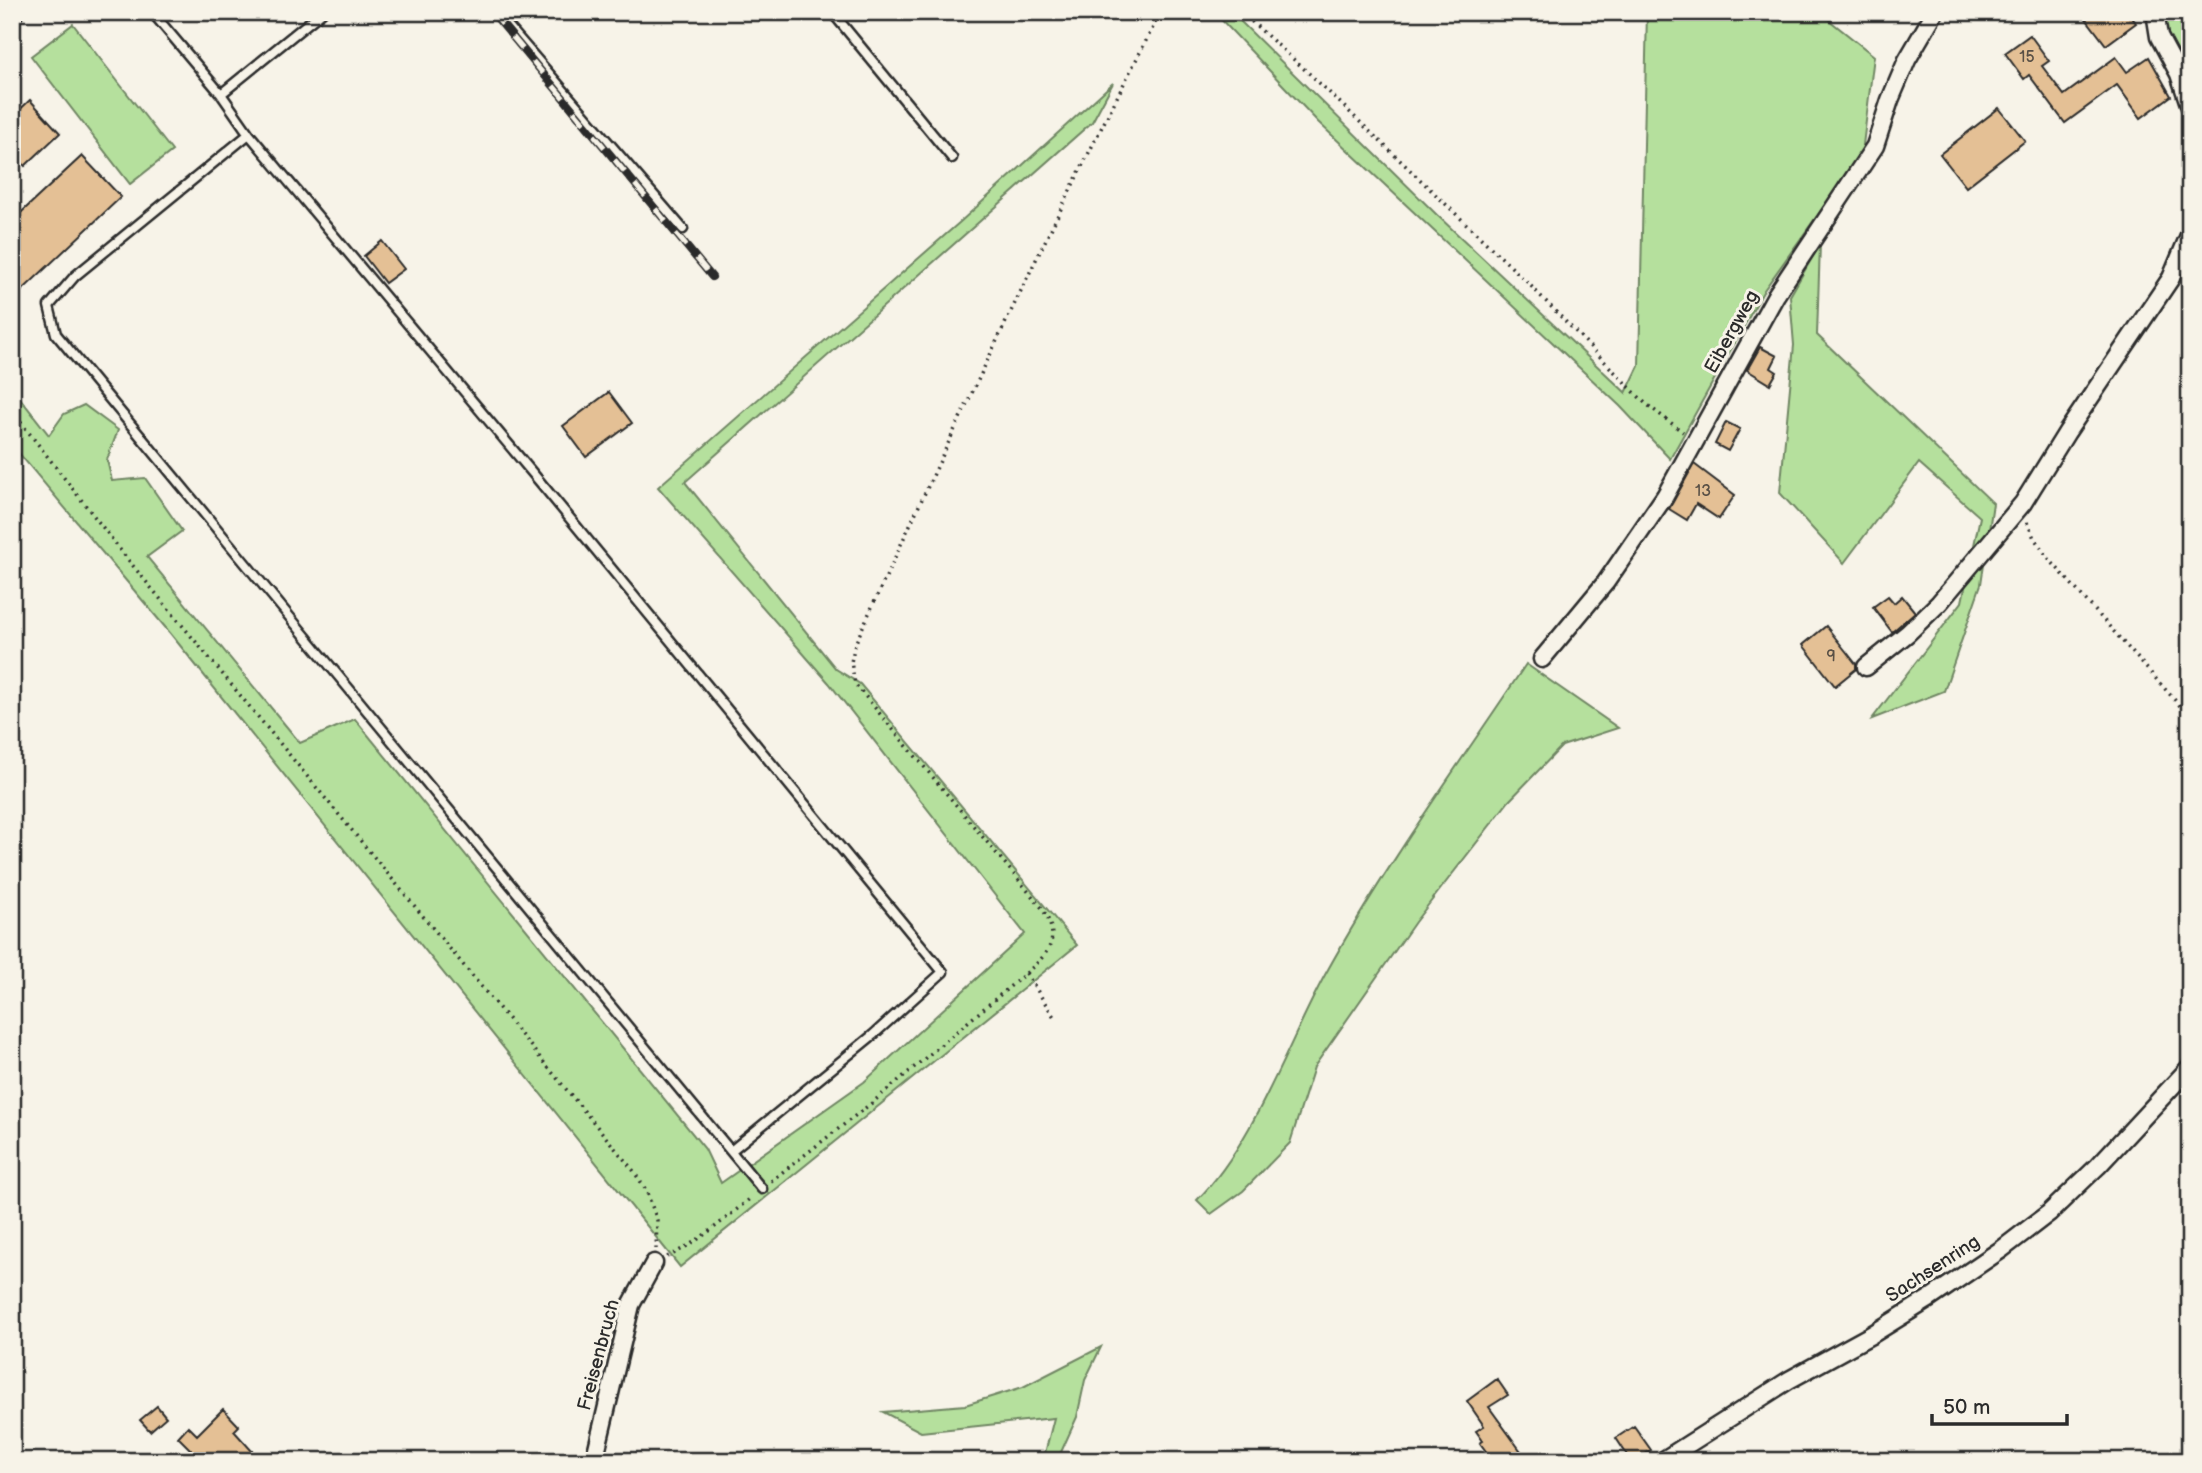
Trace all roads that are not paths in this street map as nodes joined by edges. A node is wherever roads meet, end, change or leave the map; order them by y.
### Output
1 (152, 12) edge
2 (322, 12) edge
3 (496, 12) edge
4 (832, 12) edge
5 (1935, 12) edge
6 (2155, 12) edge
7 (221, 94) junction
8 (2190, 107) edge
9 (249, 134) junction
10 (952, 158) dead end
11 (683, 229) dead end
12 (2190, 233) edge
13 (1542, 659) dead end
14 (1866, 667) dead end
15 (2190, 1067) edge
16 (732, 1150) junction
17 (762, 1189) road end
18 (654, 1263) road end
19 (594, 1461) edge
20 (1662, 1461) edge

1 - 7 lane
2 - 7 lane
3 - 11 lane
4 - 10 lane
5 - 13 street, Eibergweg
6 - 8 street
7 - 9 lane
9 - 16 lane
9 - 16 lane
12 - 14 street
15 - 20 street, Sachsenring
16 - 17 lane
18 - 19 street, Freisenbruch

